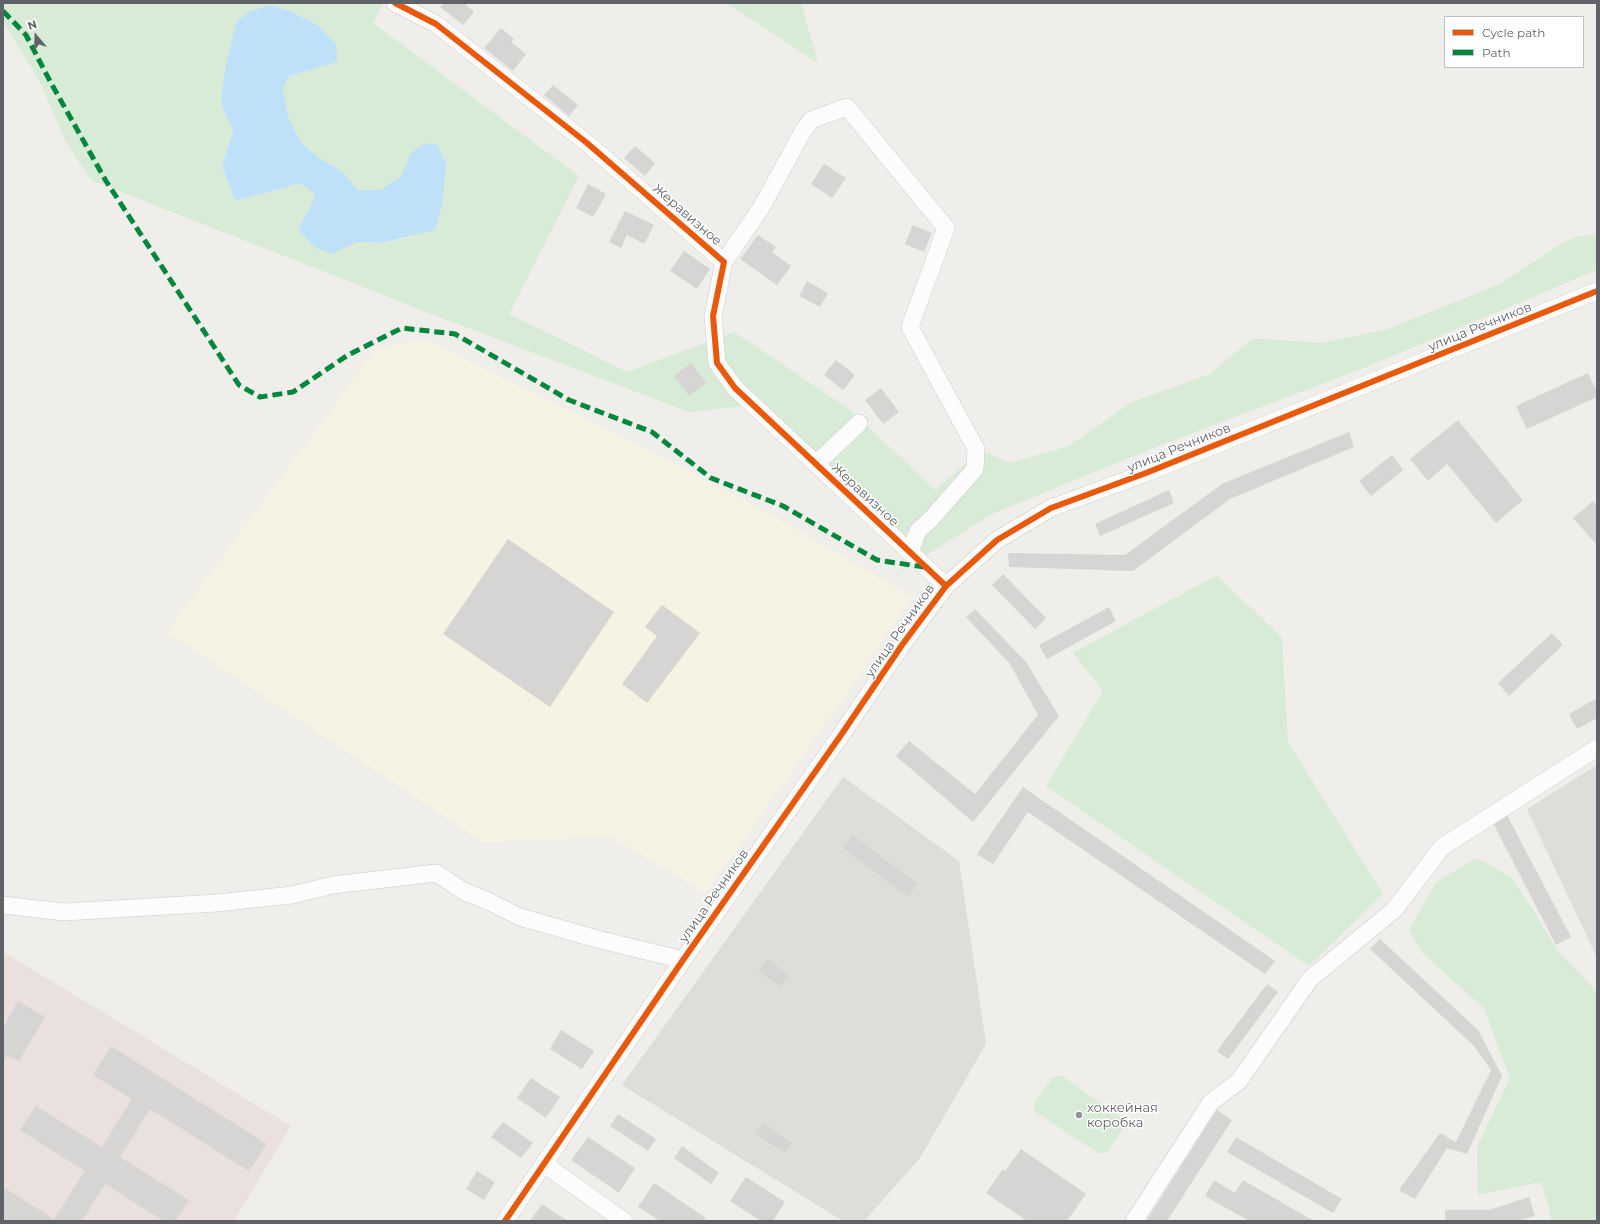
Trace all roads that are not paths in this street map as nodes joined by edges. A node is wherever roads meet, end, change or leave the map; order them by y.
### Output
1 (395, 3) edge
2 (724, 262) junction
3 (1597, 291) edge
4 (859, 423) dead end
5 (816, 464) junction
6 (910, 552) junction
7 (946, 586) junction
8 (1597, 748) edge
9 (3, 905) edge
10 (682, 960) junction
11 (544, 1164) junction
12 (619, 1219) edge
13 (505, 1221) edge
14 (1134, 1221) edge

1 - 2 street, Жеравизное
2 - 5 street, Жеравизное
2 - 6 street
3 - 7 street, улица Речников
4 - 5 street
5 - 6 street, Жеравизное
6 - 7 street, Жеравизное
7 - 10 street, улица Речников
8 - 14 street
9 - 10 street
10 - 11 street, улица Речников
11 - 12 street
11 - 13 street, улица Речников

